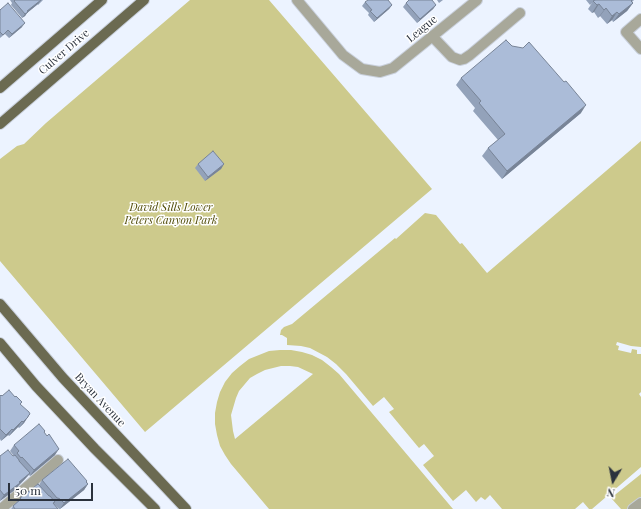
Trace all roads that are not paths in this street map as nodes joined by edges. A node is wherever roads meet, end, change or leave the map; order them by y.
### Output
1 (102, 0) edge
2 (144, 0) edge
3 (298, 0) edge
4 (477, 0) edge
5 (520, 13) dead end
6 (641, 18) edge
7 (432, 36) junction
8 (641, 49) edge
9 (0, 88) edge
10 (0, 124) edge
11 (0, 304) edge
12 (0, 343) edge
13 (58, 460) edge
14 (641, 502) edge
15 (1, 509) edge
16 (155, 509) edge
17 (186, 509) edge
18 (633, 509) edge

1 - 9 main road, Culver Drive
2 - 10 main road, Culver Drive
3 - 7 street, League
4 - 7 street, League
5 - 7 street
6 - 8 street
11 - 17 main road, Bryan Avenue
12 - 16 main road
13 - 15 street
14 - 18 street

